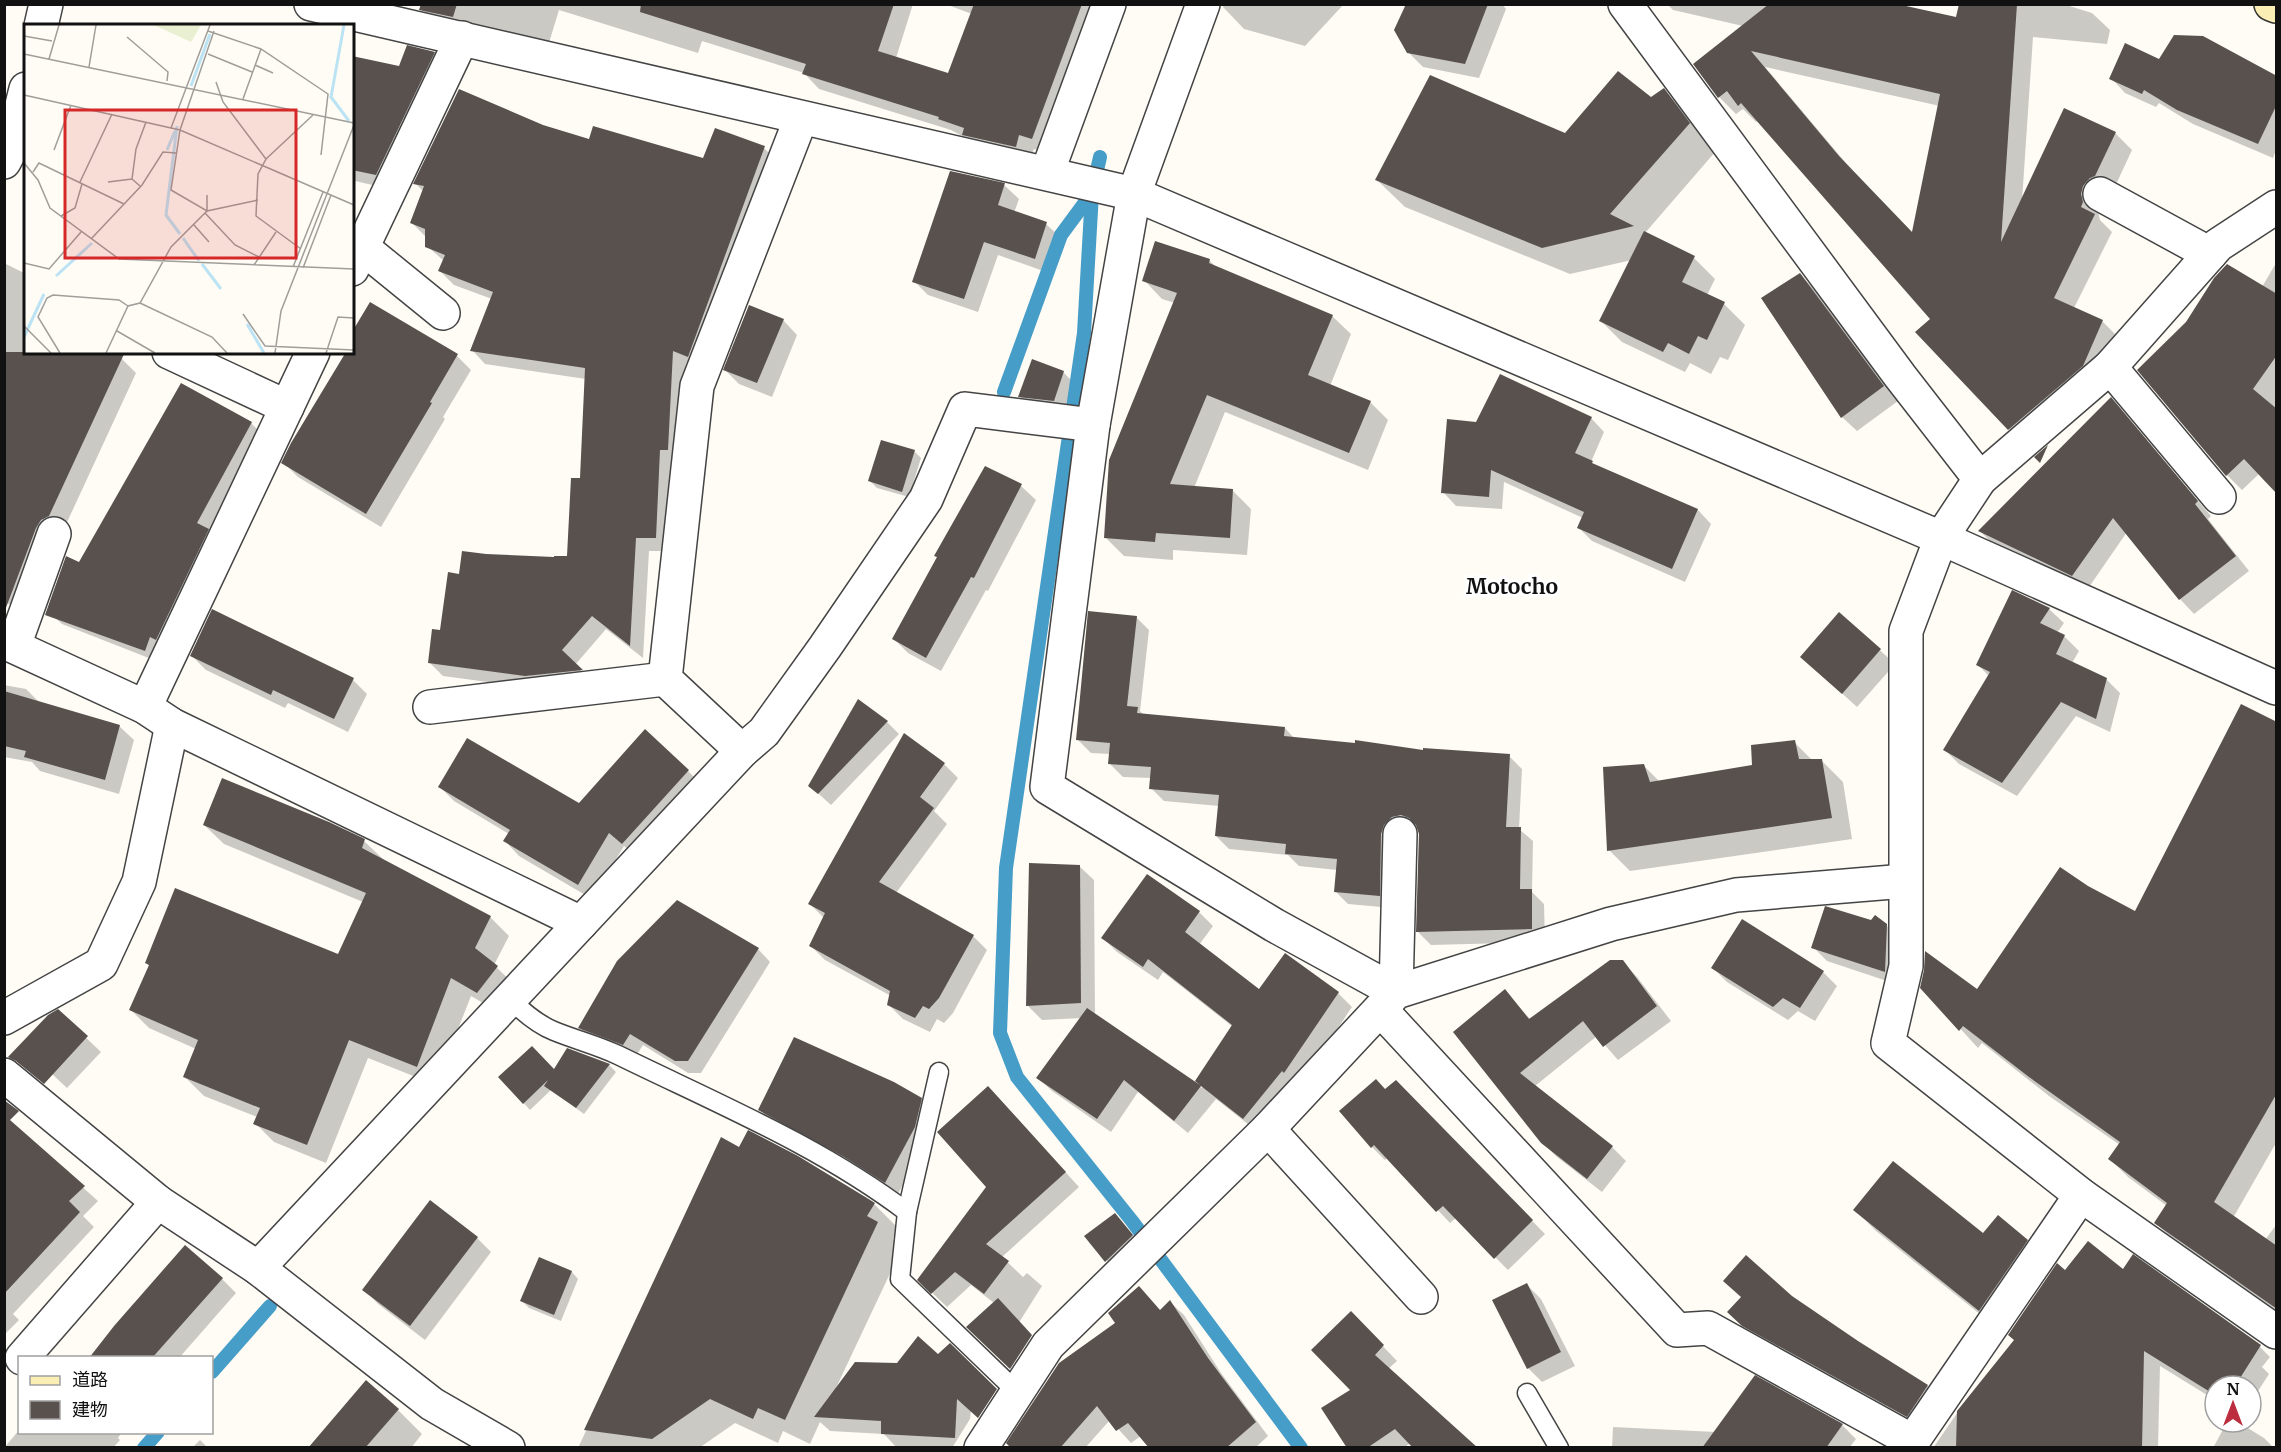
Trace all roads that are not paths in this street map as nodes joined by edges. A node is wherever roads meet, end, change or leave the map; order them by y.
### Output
1 (46, 4) edge
2 (311, 4) edge
3 (1109, 4) edge
4 (1203, 4) edge
5 (1624, 4) edge
6 (2271, 4) edge
7 (2277, 6) edge
8 (41, 24) edge
9 (462, 38) junction
10 (24, 96) edge
11 (801, 118) junction
12 (4, 162) edge
13 (1051, 174) junction
14 (1127, 193) junction
15 (2100, 194) dead end
16 (2277, 207) edge
17 (2210, 254) junction
18 (358, 258) edge
19 (443, 313) dead end
20 (173, 354) edge
21 (312, 354) edge
22 (2110, 367) junction
23 (287, 407) junction
24 (1093, 425) junction
25 (1980, 478) junction
26 (2219, 496) dead end
27 (54, 534) dead end
28 (1941, 538) junction
29 (9, 644) edge
30 (665, 679) junction
31 (2277, 688) edge
32 (145, 706) junction
33 (430, 706) dead end
34 (172, 725) junction
35 (742, 751) junction
36 (1400, 834) dead end
37 (1905, 881) junction
38 (581, 923) junction
39 (1388, 1001) junction
40 (515, 1003) junction
41 (4, 1018) edge
42 (939, 1072) dead end
43 (4, 1075) edge
44 (1268, 1129) junction
45 (2081, 1195) junction
46 (158, 1202) junction
47 (907, 1212) junction
48 (263, 1272) junction
49 (1421, 1297) dead end
50 (2277, 1332) edge
51 (24, 1356) edge
52 (18, 1362) edge
53 (4, 1377) edge
54 (1017, 1392) junction
55 (1527, 1393) dead end
56 (1910, 1444) edge
57 (508, 1448) edge
58 (981, 1448) edge
59 (1559, 1448) edge

1 - 8 street
2 - 9 street
3 - 13 street
4 - 14 street
5 - 25 street
6 - 7 street
9 - 11 street
9 - 18 street
10 - 12 street
11 - 13 street
11 - 30 street
13 - 14 street
14 - 24 street
14 - 28 street
15 - 17 street
16 - 17 street
17 - 22 street
18 - 19 street
20 - 23 street
21 - 23 street
22 - 25 street
22 - 26 street
23 - 32 street
24 - 35 street
24 - 39 street
25 - 28 street
27 - 29 street
28 - 31 street
28 - 37 street
29 - 32 street
30 - 33 street
30 - 35 street
32 - 34 street
34 - 38 street
34 - 41 street
35 - 38 street
36 - 39 street
37 - 39 street
37 - 45 street
38 - 40 street
39 - 44 street
39 - 56 street
40 - 47 lane
40 - 48 street
42 - 47 lane
43 - 46 street
44 - 49 street
44 - 54 street
45 - 50 street
45 - 56 street
46 - 48 street
46 - 51 street
47 - 54 lane
48 - 57 street
52 - 53 street
54 - 58 street
55 - 59 lane

